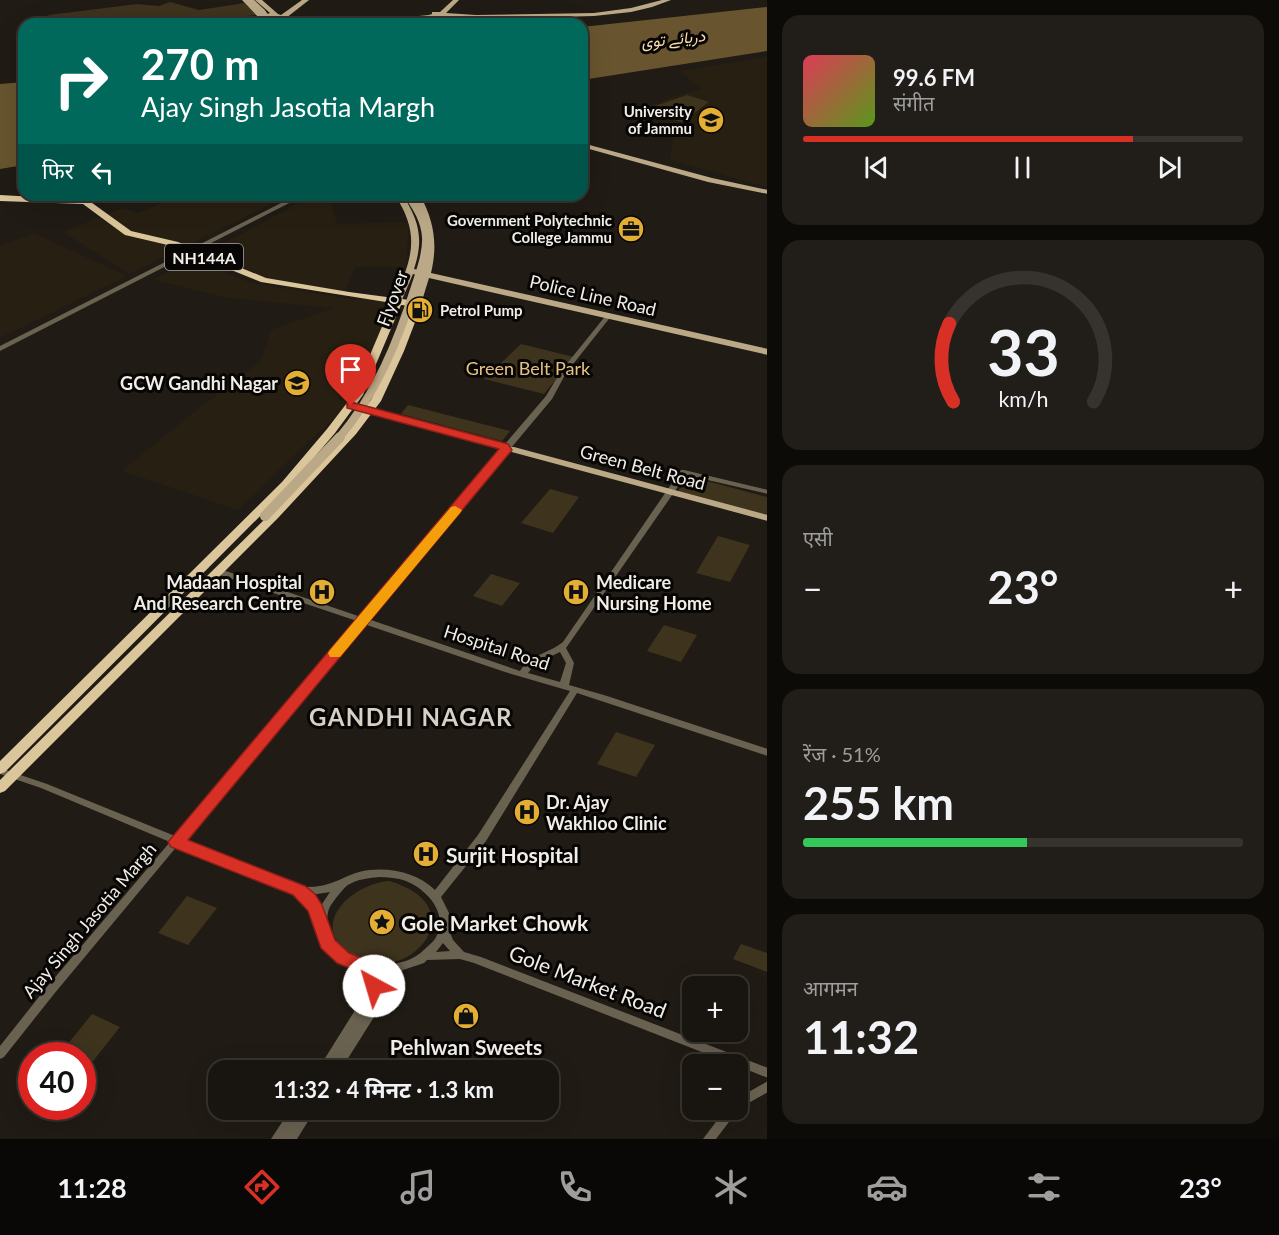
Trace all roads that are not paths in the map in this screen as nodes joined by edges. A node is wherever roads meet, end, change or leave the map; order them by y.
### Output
1 (252, 0) edge
2 (306, 0) edge
3 (451, 0) edge
4 (456, 0) edge
5 (663, 0) edge
6 (668, 0) edge
7 (436, 14) junction
8 (272, 18) edge
9 (272, 18) edge
10 (272, 18) edge
11 (278, 18) edge
12 (400, 18) edge
13 (477, 18) junction
14 (588, 146) edge
15 (767, 191) edge
16 (0, 199) edge
17 (18, 200) edge
18 (57, 201) edge
19 (291, 201) edge
20 (403, 201) edge
21 (410, 201) edge
22 (411, 201) edge
23 (420, 201) edge
24 (191, 253) junction
25 (410, 271) junction
26 (426, 274) junction
27 (383, 302) junction
28 (397, 303) junction
29 (416, 305) junction
30 (609, 315) junction
31 (391, 317) junction
32 (0, 350) edge
33 (767, 352) edge
34 (355, 401) junction
35 (369, 411) junction
36 (507, 448) junction
37 (670, 491) junction
38 (767, 492) edge
39 (767, 518) edge
40 (263, 524) junction
41 (220, 573) junction
42 (364, 620) junction
43 (562, 648) junction
44 (523, 673) junction
45 (564, 686) junction
46 (575, 690) junction
47 (767, 753) edge
48 (4, 772) edge
49 (0, 788) edge
50 (176, 842) junction
51 (340, 886) junction
52 (299, 891) junction
53 (436, 895) junction
54 (320, 924) junction
55 (444, 929) junction
56 (460, 955) junction
57 (426, 956) junction
58 (366, 967) junction
59 (393, 968) junction
60 (373, 1002) junction
61 (0, 1054) edge
62 (331, 1060) edge
63 (340, 1060) edge
64 (767, 1073) edge
65 (767, 1087) edge
66 (748, 1098) edge
67 (289, 1120) edge
68 (302, 1120) edge
69 (724, 1120) edge
70 (277, 1139) edge
71 (290, 1139) edge
72 (709, 1139) edge

1 - 8 main road, bridge
1 - 9 main road
1 - 10 main road
2 - 11 main road
3 - 7 main road
4 - 7 main road
5 - 13 main road
6 - 13 main road
7 - 12 main road
7 - 13 main road
14 - 15 main road
16 - 17 highway, NH144A
18 - 24 highway, NH144A
19 - 24 street
20 - 25 main road
21 - 34 main road, Flyover, bridge
22 - 40 main road, Flyover, bridge
23 - 26 main road
24 - 27 highway, NH144A
24 - 28 highway, NH144A
24 - 32 street
25 - 26 main road
25 - 28 main road
26 - 29 main road
26 - 30 main road, Police Line Road
27 - 28 highway, NH144A
27 - 31 highway
28 - 29 highway, NH144A
28 - 31 highway
29 - 35 highway
30 - 33 main road, Police Line Road
30 - 36 street, Ajay Singh Jasotia Margh
31 - 34 highway
34 - 35 main road, Green Belt Road
34 - 48 highway
35 - 36 main road, Green Belt Road
35 - 40 highway
36 - 37 main road, Green Belt Road
36 - 42 street, Ajay Singh Jasotia Margh
37 - 38 street
37 - 39 main road, Green Belt Road
37 - 43 street
40 - 41 highway
41 - 42 street, Hospital Road
41 - 48 highway
42 - 44 street, Hospital Road
42 - 50 street, Ajay Singh Jasotia Margh
43 - 44 street
43 - 45 street
44 - 45 street, Hospital Road
45 - 46 street, Hospital Road
46 - 47 street, Hospital Road
46 - 53 street
48 - 49 highway
48 - 50 street
50 - 52 street
50 - 61 street, Ajay Singh Jasotia Margh
51 - 52 street
51 - 53 street
51 - 54 street
52 - 54 street
53 - 55 street
54 - 58 street
55 - 56 street
55 - 57 street
56 - 57 street, Gole Market Road
56 - 64 street, Gole Market Road
57 - 59 street
58 - 59 street
58 - 60 street
59 - 60 street
60 - 62 street
60 - 63 street
65 - 66 street
67 - 70 street
68 - 71 street
69 - 72 street

